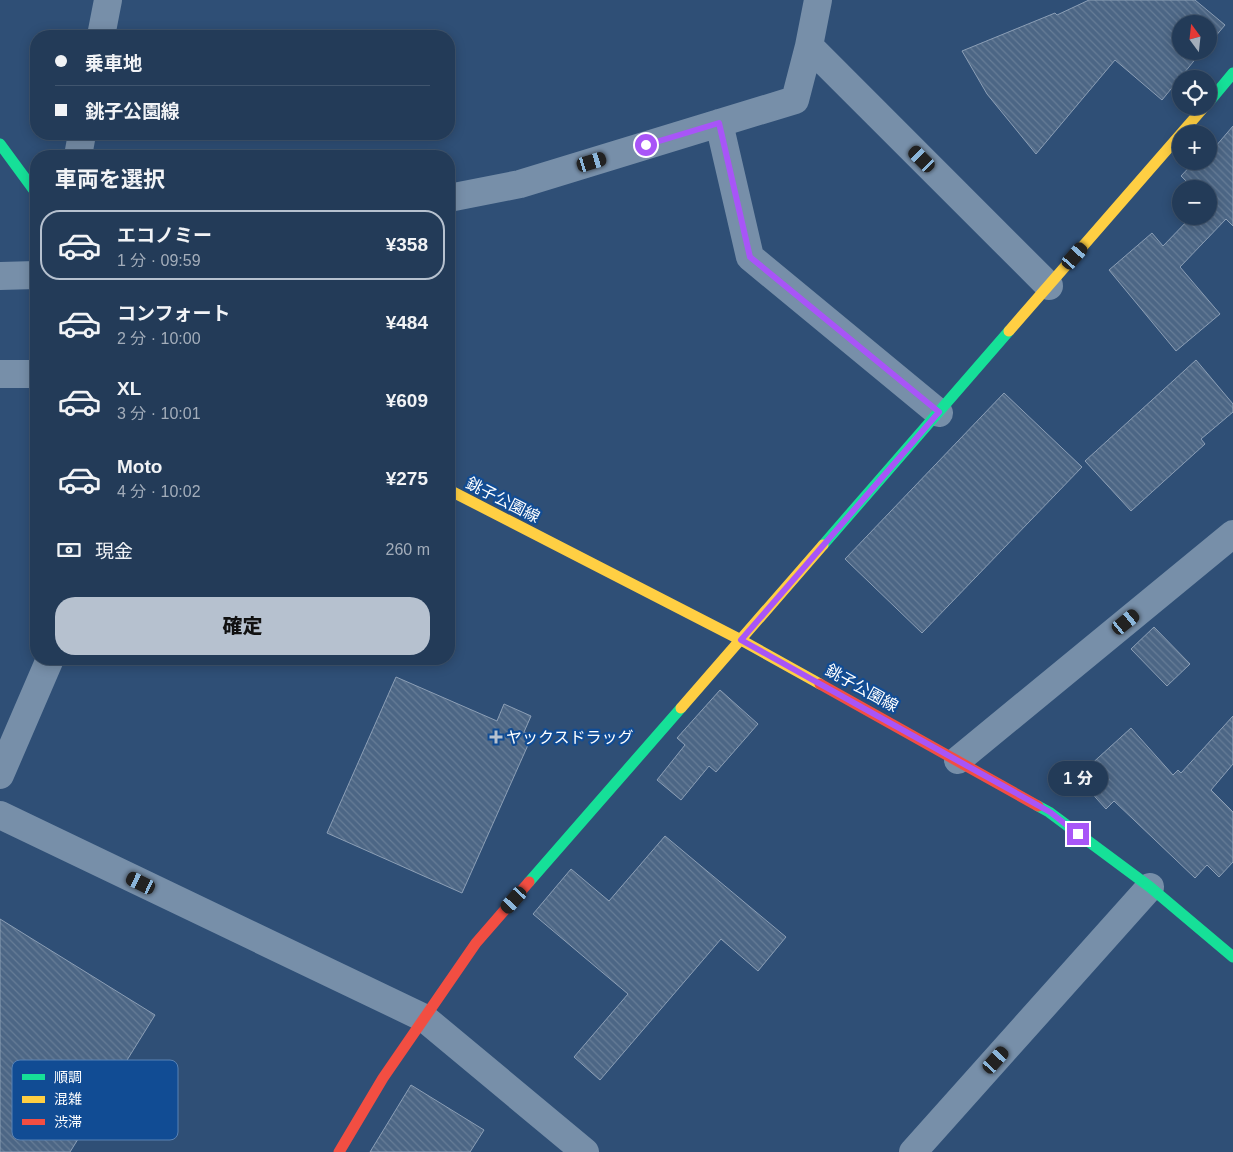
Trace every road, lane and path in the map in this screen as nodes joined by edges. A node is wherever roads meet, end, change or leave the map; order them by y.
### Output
1 (108, 0) edge
2 (818, 0) edge
3 (102, 30) edge
4 (809, 46) junction
5 (1233, 73) edge
6 (1217, 92) edge
7 (1197, 115) edge
8 (719, 123) junction
9 (0, 144) edge
10 (30, 185) edge
11 (455, 197) edge
12 (30, 275) edge
13 (0, 276) edge
14 (1050, 286) junction
15 (0, 374) edge
16 (30, 374) edge
17 (939, 412) junction
18 (455, 493) edge
19 (1233, 534) edge
20 (741, 640) junction
21 (47, 665) edge
22 (958, 760) junction
23 (0, 775) edge
24 (0, 815) edge
25 (1150, 887) junction
26 (1233, 957) edge
27 (424, 1018) junction
28 (919, 1150) edge
29 (339, 1152) edge
30 (585, 1152) edge

1 - 3 street
2 - 4 street
4 - 8 street
4 - 14 street
5 - 6 street
7 - 14 street
8 - 11 street
8 - 17 street
9 - 10 street
12 - 13 street
14 - 17 street
15 - 16 street
17 - 20 street
18 - 20 street, 銚子公園線
19 - 22 street
20 - 22 street, 銚子公園線
20 - 27 street
21 - 23 street
22 - 25 street, 銚子公園線
24 - 27 street
25 - 26 street, 銚子公園線
25 - 28 street
27 - 29 street
27 - 30 street

